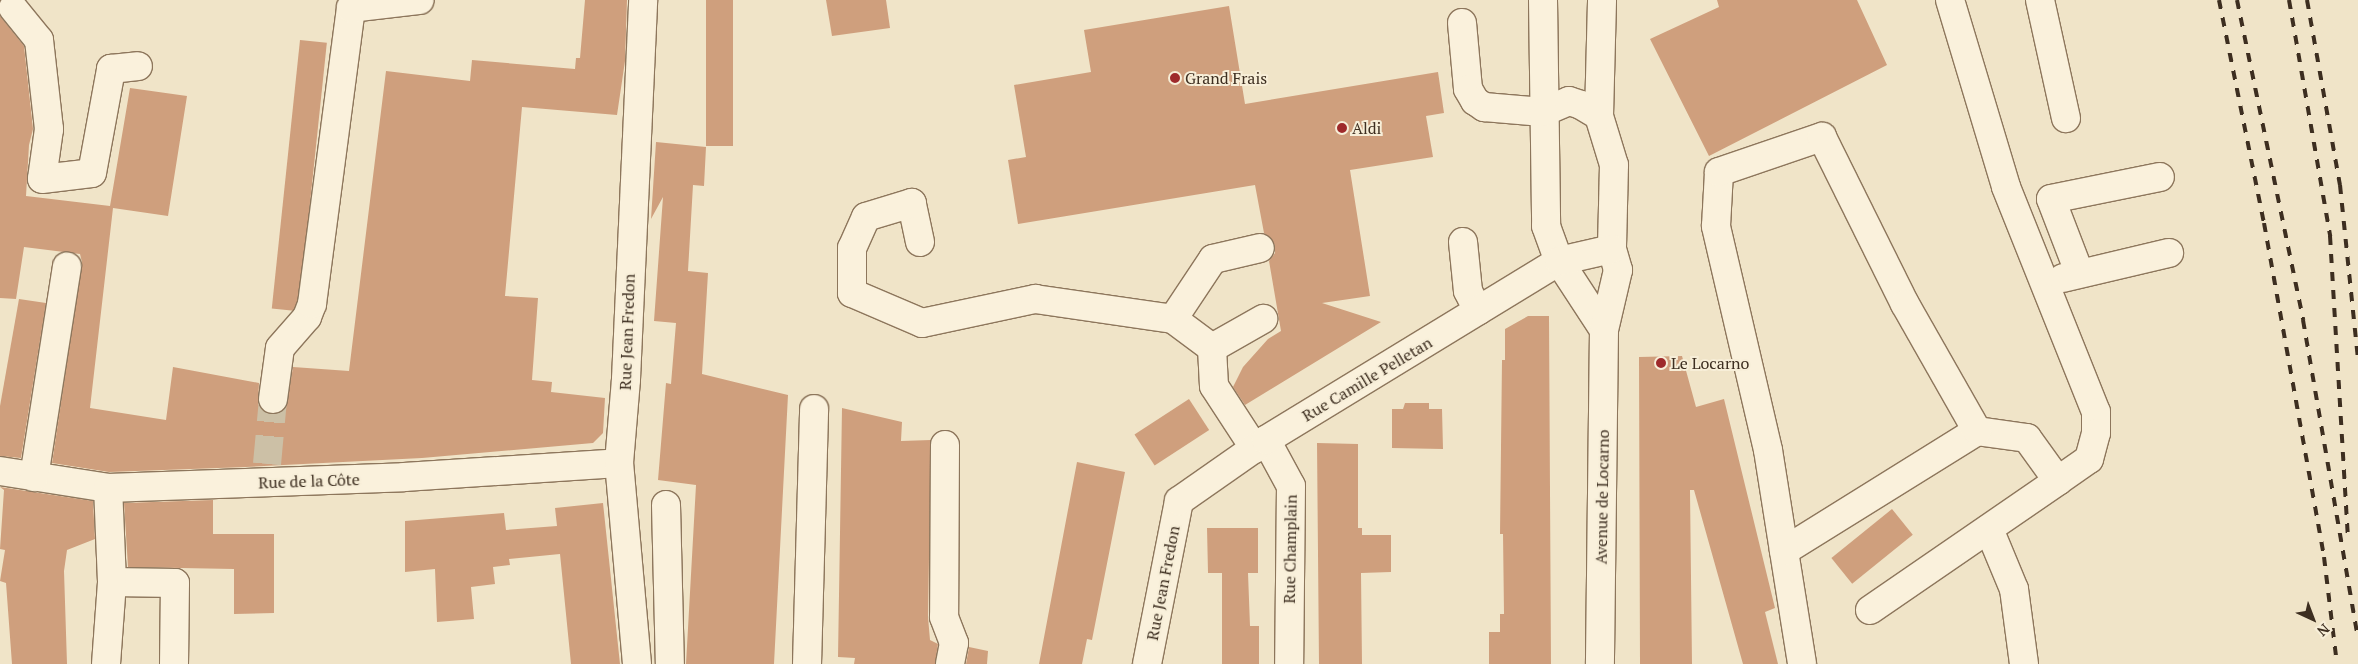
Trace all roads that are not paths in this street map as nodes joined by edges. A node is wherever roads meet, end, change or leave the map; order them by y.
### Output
1 (420, 0) edge
2 (643, 0) edge
3 (1542, 0) edge
4 (1602, 0) edge
5 (1950, 0) edge
6 (2040, 0) edge
7 (349, 4) edge
8 (13, 8) dead end
9 (1462, 23) dead end
10 (138, 66) dead end
11 (1542, 112) junction
12 (1599, 116) junction
13 (2066, 118) dead end
14 (2160, 177) dead end
15 (920, 242) dead end
16 (1463, 242) dead end
17 (1260, 248) dead end
18 (1612, 249) junction
19 (2168, 253) dead end
20 (1559, 261) junction
21 (67, 267) dead end
22 (2079, 272) junction
23 (2045, 284) junction
24 (1478, 311) junction
25 (1173, 319) junction
26 (1263, 319) dead end
27 (1604, 330) junction
28 (1212, 348) junction
29 (273, 398) tunnel mouth
30 (814, 410) dead end
31 (1976, 431) junction
32 (944, 445) dead end
33 (1261, 445) junction
34 (618, 463) junction
35 (0, 471) edge
36 (34, 477) junction
37 (2058, 481) junction
38 (108, 488) junction
39 (1179, 501) joint
40 (666, 505) dead end
41 (1988, 529) junction
42 (1784, 552) junction
43 (112, 582) junction
44 (1870, 610) dead end
45 (106, 664) edge
46 (174, 664) edge
47 (637, 664) edge
48 (670, 664) edge
49 (807, 664) edge
50 (950, 664) edge
51 (1147, 664) edge
52 (1289, 664) edge
53 (1600, 664) edge
54 (1802, 664) edge
55 (2024, 664) edge

1 - 7 street
2 - 34 street, Rue Jean Fredon
3 - 11 street
4 - 12 street, Avenue de Locarno
5 - 23 street
6 - 13 street
7 - 29 street
8 - 10 street
9 - 11 street
11 - 12 street
11 - 20 street
12 - 18 street, Avenue de Locarno
14 - 22 street
15 - 25 street
16 - 24 street
17 - 25 street
18 - 20 street, Rue Camille Pelletan
18 - 27 street, Avenue de Locarno
19 - 22 street
20 - 24 street, Rue Camille Pelletan
20 - 27 street
21 - 36 street
22 - 23 street
23 - 37 street
24 - 33 street, Rue Camille Pelletan
25 - 28 street
26 - 28 street
27 - 53 street, Avenue de Locarno
28 - 33 street, Rue Champlain
30 - 49 street
31 - 37 street
31 - 42 street
31 - 42 street
32 - 50 street
33 - 39 street, Rue Camille Pelletan
33 - 52 street, Rue Champlain
34 - 38 street, Rue de la Côte
34 - 47 street, Rue Jean Fredon
35 - 36 street, Rue de la Côte
36 - 38 street, Rue de la Côte
37 - 41 street
38 - 43 street
39 - 51 street, Rue Jean Fredon
40 - 48 street
41 - 44 street
41 - 55 street
42 - 54 street
43 - 45 street
43 - 46 street

